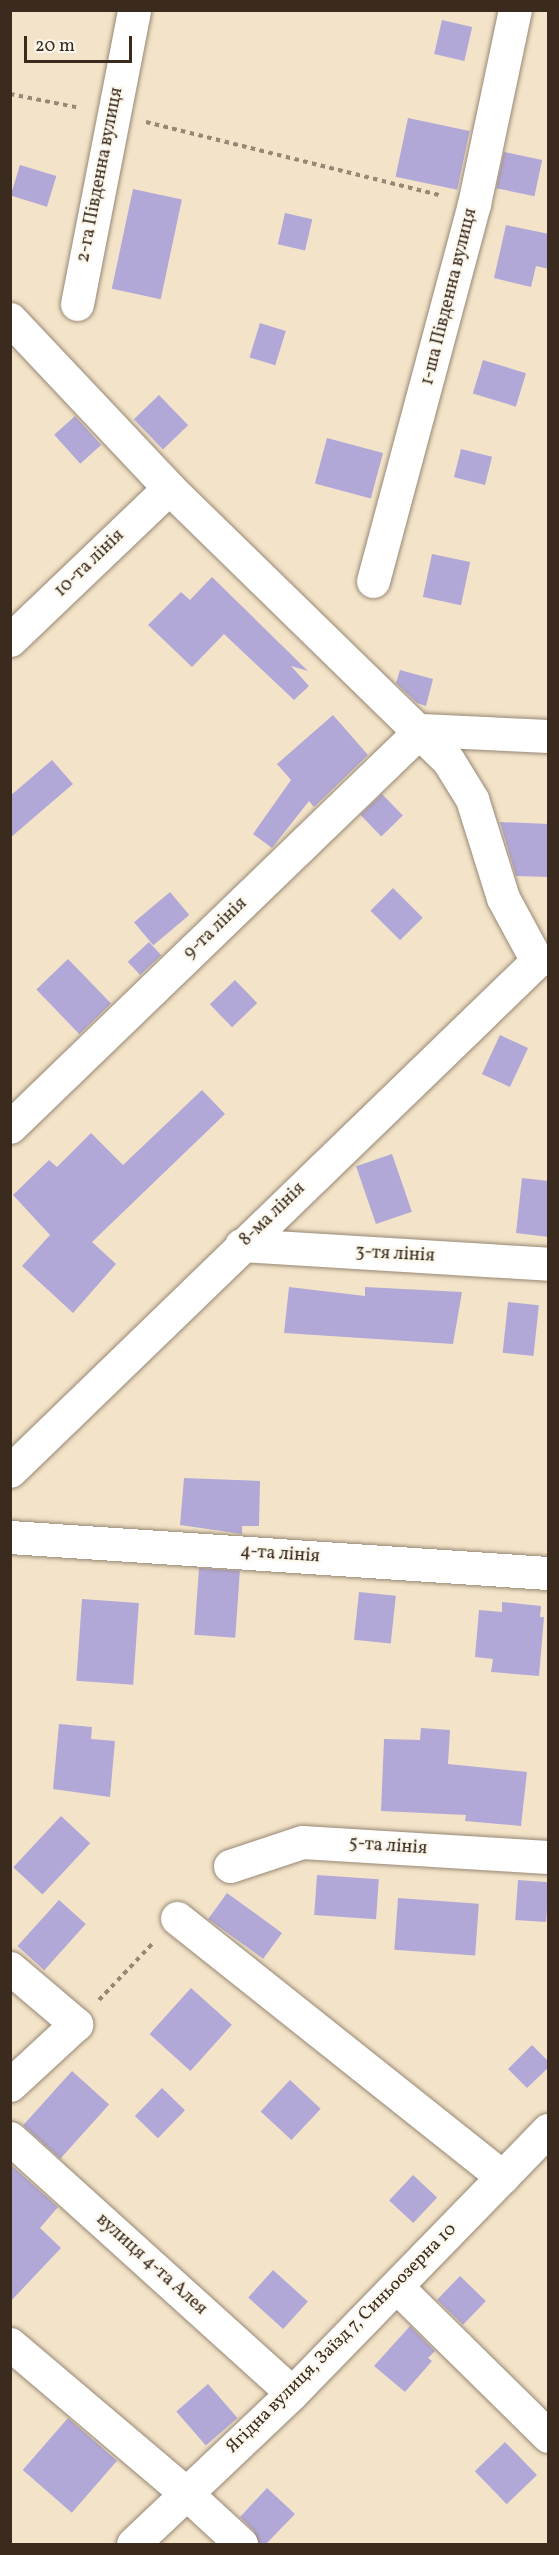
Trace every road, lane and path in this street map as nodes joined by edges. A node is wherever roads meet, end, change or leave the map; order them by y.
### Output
1 (134, 10) edge
2 (515, 10) edge
3 (10, 94) edge
4 (112, 114) junction
5 (474, 204) junction
6 (76, 304) dead end
7 (10, 319) edge
8 (169, 488) junction
9 (373, 581) dead end
10 (10, 640) edge
11 (421, 730) junction
12 (549, 736) edge
13 (543, 961) edge
14 (10, 1127) edge
15 (241, 1245) junction
16 (549, 1264) edge
17 (10, 1471) edge
18 (10, 1537) edge
19 (549, 1573) edge
20 (549, 1857) edge
21 (230, 1866) dead end
22 (177, 1918) joint
23 (10, 1968) edge
24 (76, 2024) junction
25 (10, 2085) edge
26 (549, 2130) edge
27 (10, 2138) edge
28 (503, 2177) junction
29 (397, 2287) junction
30 (10, 2344) edge
31 (292, 2392) junction
32 (549, 2436) edge
33 (186, 2493) junction
34 (133, 2544) edge
35 (241, 2544) edge

1 - 4 street, 2-га Південна вулиця
2 - 5 street, 1-ша Південна вулиця
3 - 4 path
4 - 5 path
4 - 6 street, 2-га Південна вулиця
5 - 9 street, 1-ша Південна вулиця
7 - 8 street
8 - 10 street, 10-та лінія
8 - 11 street
11 - 12 street
11 - 13 street
11 - 14 street, 9-та лінія
13 - 15 street, 8-ма лінія
15 - 16 street, 3-тя лінія
15 - 17 street, 8-ма лінія
18 - 19 street, 4-та лінія
20 - 21 street, 5-та лінія
22 - 24 path
22 - 28 street
23 - 24 street
24 - 25 street
26 - 28 street, Ягідна вулиця, Заїзд 7, Синьоозерна 10
27 - 31 street, вулиця 4-та Алея
28 - 29 street, Ягідна вулиця, Заїзд 7, Синьоозерна 10
29 - 31 street, Ягідна вулиця, Заїзд 7, Синьоозерна 10
29 - 32 street
30 - 33 street
31 - 33 street, Ягідна вулиця, Заїзд 7, Синьоозерна 10
33 - 34 street, Ягідна вулиця, Заїзд 7, Синьоозерна 10
33 - 35 street

